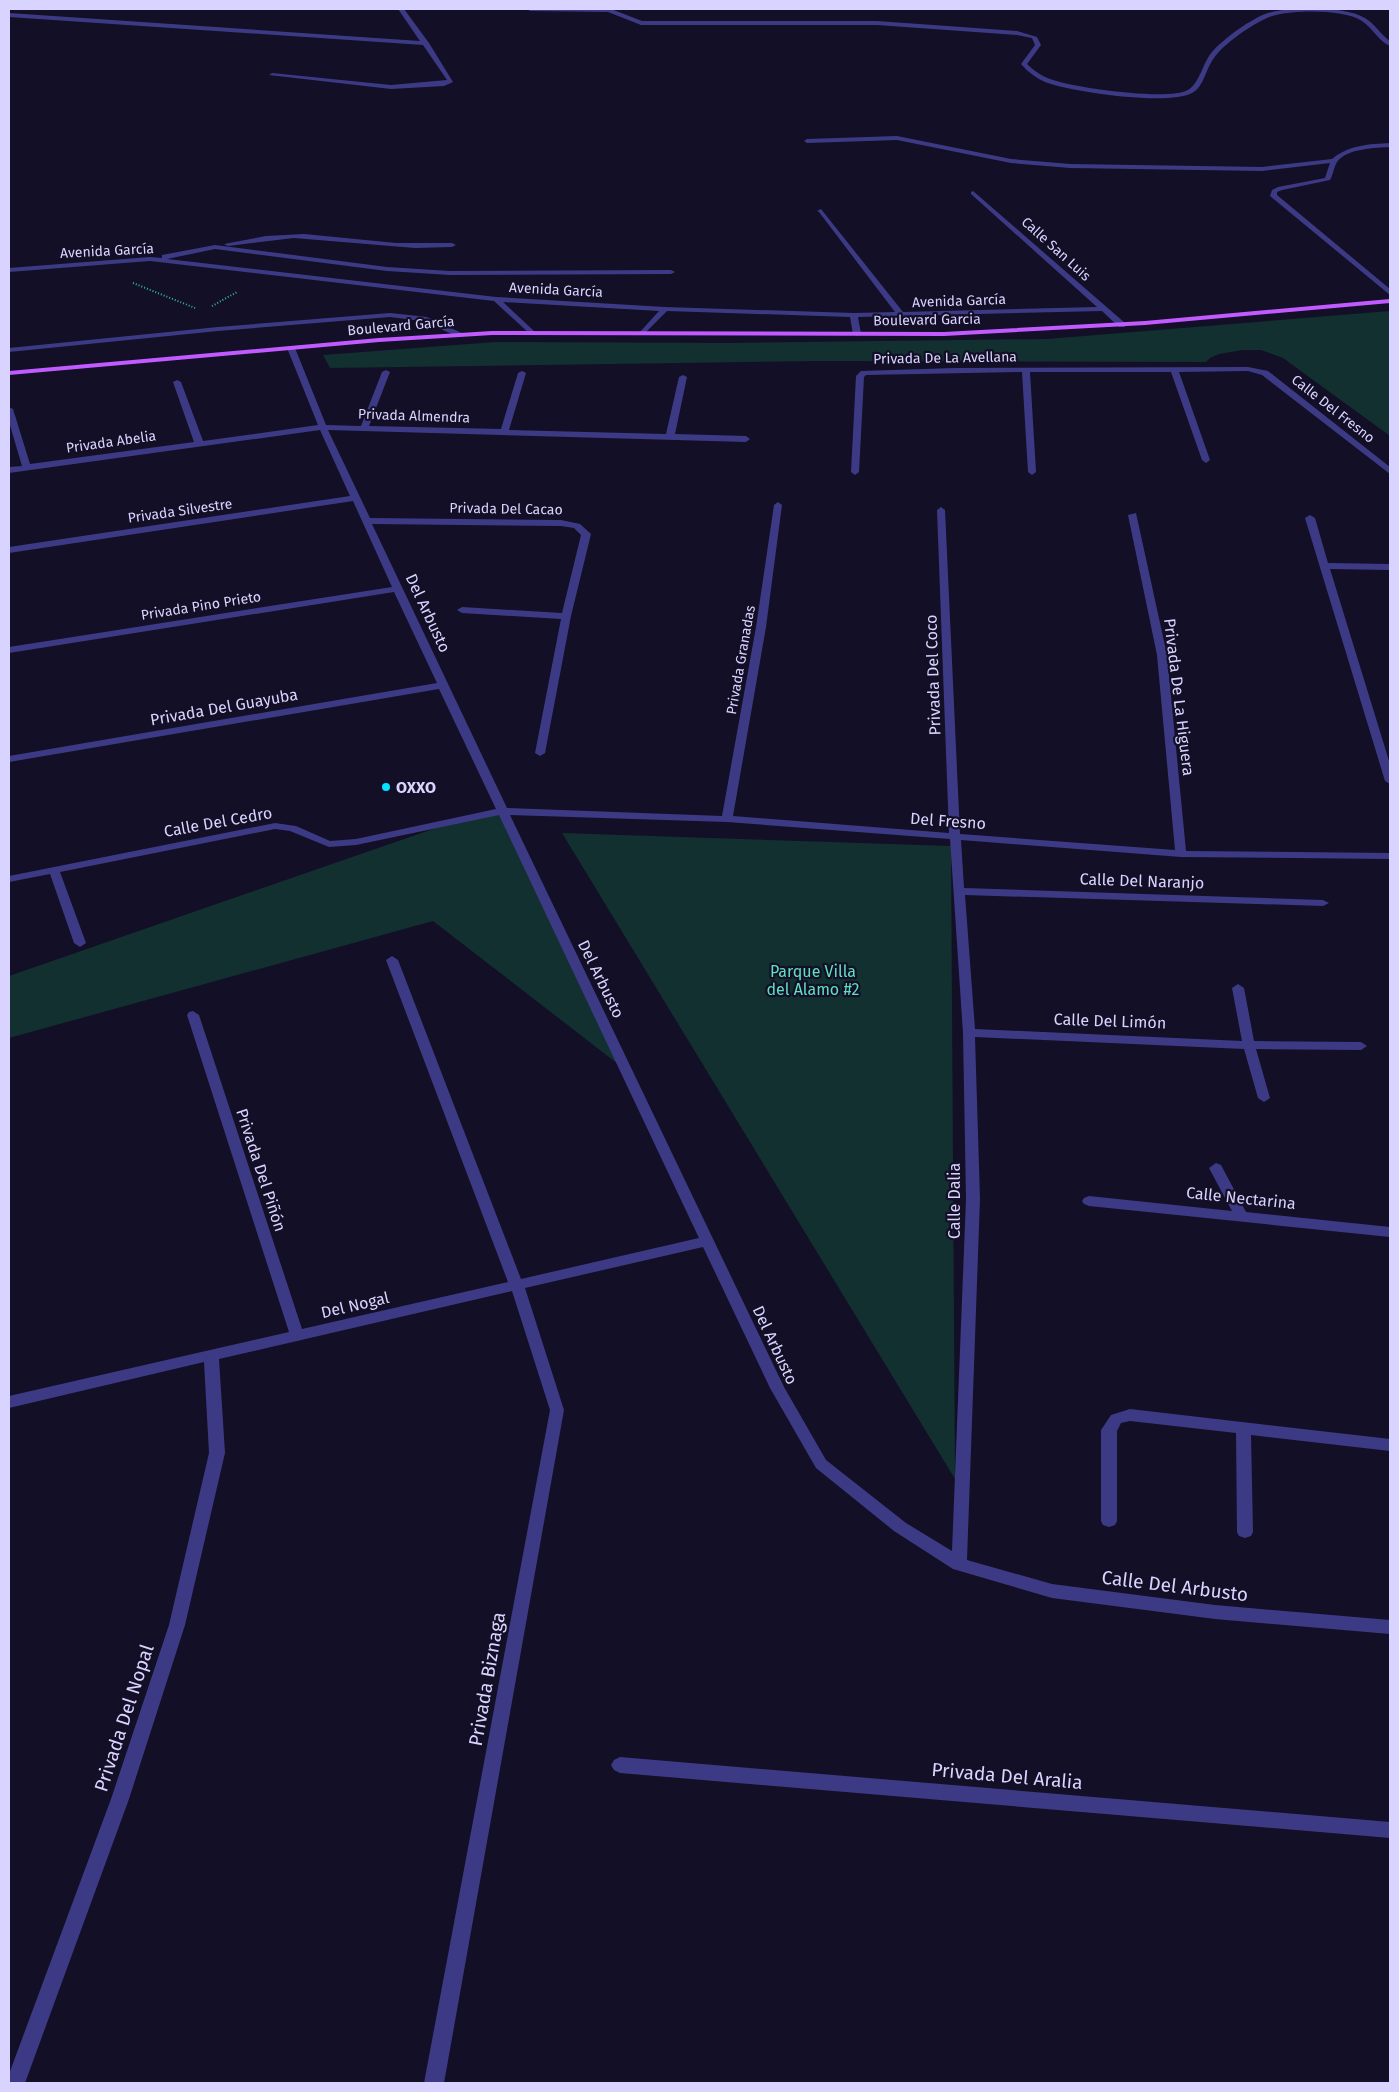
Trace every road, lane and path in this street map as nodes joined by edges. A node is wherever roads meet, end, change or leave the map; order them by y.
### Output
1 (401, 9) edge
2 (530, 9) edge
3 (9, 15) edge
4 (426, 43) junction
5 (1390, 44) edge
6 (272, 75) dead end
7 (807, 142) dead end
8 (1390, 145) edge
9 (1334, 161) junction
10 (973, 193) dead end
11 (821, 212) dead end
12 (216, 246) junction
13 (452, 246) dead end
14 (150, 260) junction
15 (9, 270) edge
16 (671, 272) dead end
17 (270, 273) junction
18 (129, 282) dead end
19 (1390, 294) edge
20 (496, 299) junction
21 (1390, 301) edge
22 (212, 306) dead end
23 (665, 309) junction
24 (1104, 309) junction
25 (203, 311) dead end
26 (854, 315) junction
27 (902, 315) junction
28 (1122, 325) junction
29 (531, 333) junction
30 (643, 333) junction
31 (856, 334) junction
32 (462, 335) junction
33 (291, 348) junction
34 (9, 350) edge
35 (1257, 370) joint
36 (1026, 371) junction
37 (1174, 371) junction
38 (386, 372) dead end
39 (522, 372) dead end
40 (9, 373) edge
41 (683, 376) dead end
42 (178, 382) dead end
43 (9, 409) edge
44 (323, 426) junction
45 (364, 428) junction
46 (504, 432) junction
47 (670, 437) junction
48 (746, 439) dead end
49 (199, 443) junction
50 (1206, 460) dead end
51 (27, 468) junction
52 (9, 470) edge
53 (1390, 471) edge
54 (855, 472) dead end
55 (1032, 472) dead end
56 (356, 498) junction
57 (778, 505) dead end
58 (941, 510) dead end
59 (1134, 516) dead end
60 (1310, 518) dead end
61 (367, 521) junction
62 (9, 550) edge
63 (1324, 566) junction
64 (1390, 567) edge
65 (398, 589) junction
66 (462, 610) dead end
67 (566, 616) junction
68 (9, 650) edge
69 (444, 685) junction
70 (540, 753) dead end
71 (9, 759) edge
72 (1390, 781) edge
73 (503, 811) junction
74 (727, 819) junction
75 (955, 838) junction
76 (1181, 854) junction
77 (1390, 856) edge
78 (54, 870) junction
79 (9, 879) edge
80 (960, 891) junction
81 (1323, 903) dead end
82 (80, 943) dead end
83 (392, 960) dead end
84 (1238, 988) dead end
85 (193, 1015) dead end
86 (969, 1033) junction
87 (1249, 1045) junction
88 (1361, 1046) dead end
89 (1264, 1098) dead end
90 (1216, 1168) dead end
91 (1089, 1201) dead end
92 (1241, 1215) junction
93 (1390, 1232) edge
94 (708, 1241) junction
95 (517, 1286) junction
96 (297, 1336) junction
97 (212, 1354) junction
98 (9, 1402) edge
99 (1244, 1428) junction
100 (1390, 1445) edge
101 (1109, 1521) dead end
102 (1245, 1532) dead end
103 (959, 1564) junction
104 (1390, 1627) edge
105 (620, 1765) dead end
106 (1390, 1830) edge
107 (15, 2083) edge
108 (434, 2083) edge

1 - 4 street
2 - 5 street
3 - 4 street
4 - 6 street
7 - 9 street
8 - 9 street
9 - 19 street
10 - 24 street, Calle San Luis
11 - 27 street
12 - 13 street
12 - 14 street
12 - 16 street
14 - 15 street, Avenida García
14 - 17 street, Avenida García
17 - 20 street, Avenida García
17 - 22 path
18 - 25 path
20 - 23 street, Avenida García
20 - 29 street
21 - 28 main road, Boulevard Garcia
23 - 26 street, Avenida García
23 - 30 street
24 - 27 street, Avenida García
24 - 28 street, Calle San Luis
26 - 27 street, Avenida García
26 - 31 street
28 - 31 main road, Boulevard Garcia
29 - 30 main road, Boulevard Garcia
29 - 32 main road, Boulevard Garcia
30 - 31 main road, Boulevard Garcia
32 - 33 main road, Boulevard García
32 - 34 street, Boulevard García
33 - 40 main road, Boulevard García
33 - 44 street, Del Arbusto
35 - 37 street, Privada De La Avellana
35 - 53 street, Calle Del Fresno
36 - 37 street, Privada De La Avellana
36 - 54 street, Privada De La Avellana
36 - 55 street, Privada De La Avellana
37 - 50 street
38 - 45 street
39 - 46 street
41 - 47 street
42 - 49 street
43 - 51 street
44 - 45 street, Privada Almendra
44 - 49 street, Privada Abelia
44 - 56 street, Del Arbusto
45 - 46 street, Privada Almendra
46 - 47 street, Privada Almendra
47 - 48 street, Privada Almendra
49 - 51 street, Privada Abelia
51 - 52 street, Privada Abelia
56 - 61 street, Del Arbusto
56 - 62 street, Privada Silvestre
57 - 74 street, Privada Granadas
58 - 75 street, Privada Del Coco
59 - 76 street, Privada De La Higuera
60 - 63 street
61 - 65 street, Del Arbusto
61 - 67 street, Privada Del Cacao
63 - 64 street
63 - 72 street
65 - 68 street, Privada Pino Prieto
65 - 69 street, Del Arbusto
66 - 67 street
67 - 70 street, Privada Del Cacao
69 - 71 street, Privada Del Guayuba
69 - 73 street, Del Arbusto
73 - 74 street, Del Fresno
73 - 78 street, Calle Del Cedro
73 - 94 street, Del Arbusto
74 - 75 street, Del Fresno
75 - 76 street, Del Fresno
75 - 80 street, Calle Dalia
76 - 77 street, Del Fresno
78 - 79 street, Calle Del Cedro
78 - 82 street
80 - 81 street, Calle Del Naranjo
80 - 86 street, Calle Dalia
83 - 95 street, Privada Biznaga
84 - 87 street
85 - 96 street, Privada Del Piñón
86 - 87 street, Calle Del Limón
86 - 103 street, Calle Dalia
87 - 88 street, Calle Del Limón
87 - 89 street
90 - 92 street
91 - 92 street, Calle Nectarina
92 - 93 street, Calle Nectarina
94 - 95 street, Del Nogal
94 - 103 street, Del Arbusto
95 - 96 street, Del Nogal
95 - 108 street, Privada Biznaga
96 - 97 street, Del Nogal
97 - 98 street, Del Nogal
97 - 107 street, Privada Del Nopal
99 - 100 street
99 - 101 street
99 - 102 street
103 - 104 street, Calle Del Arbusto
105 - 106 street, Privada Del Aralia

